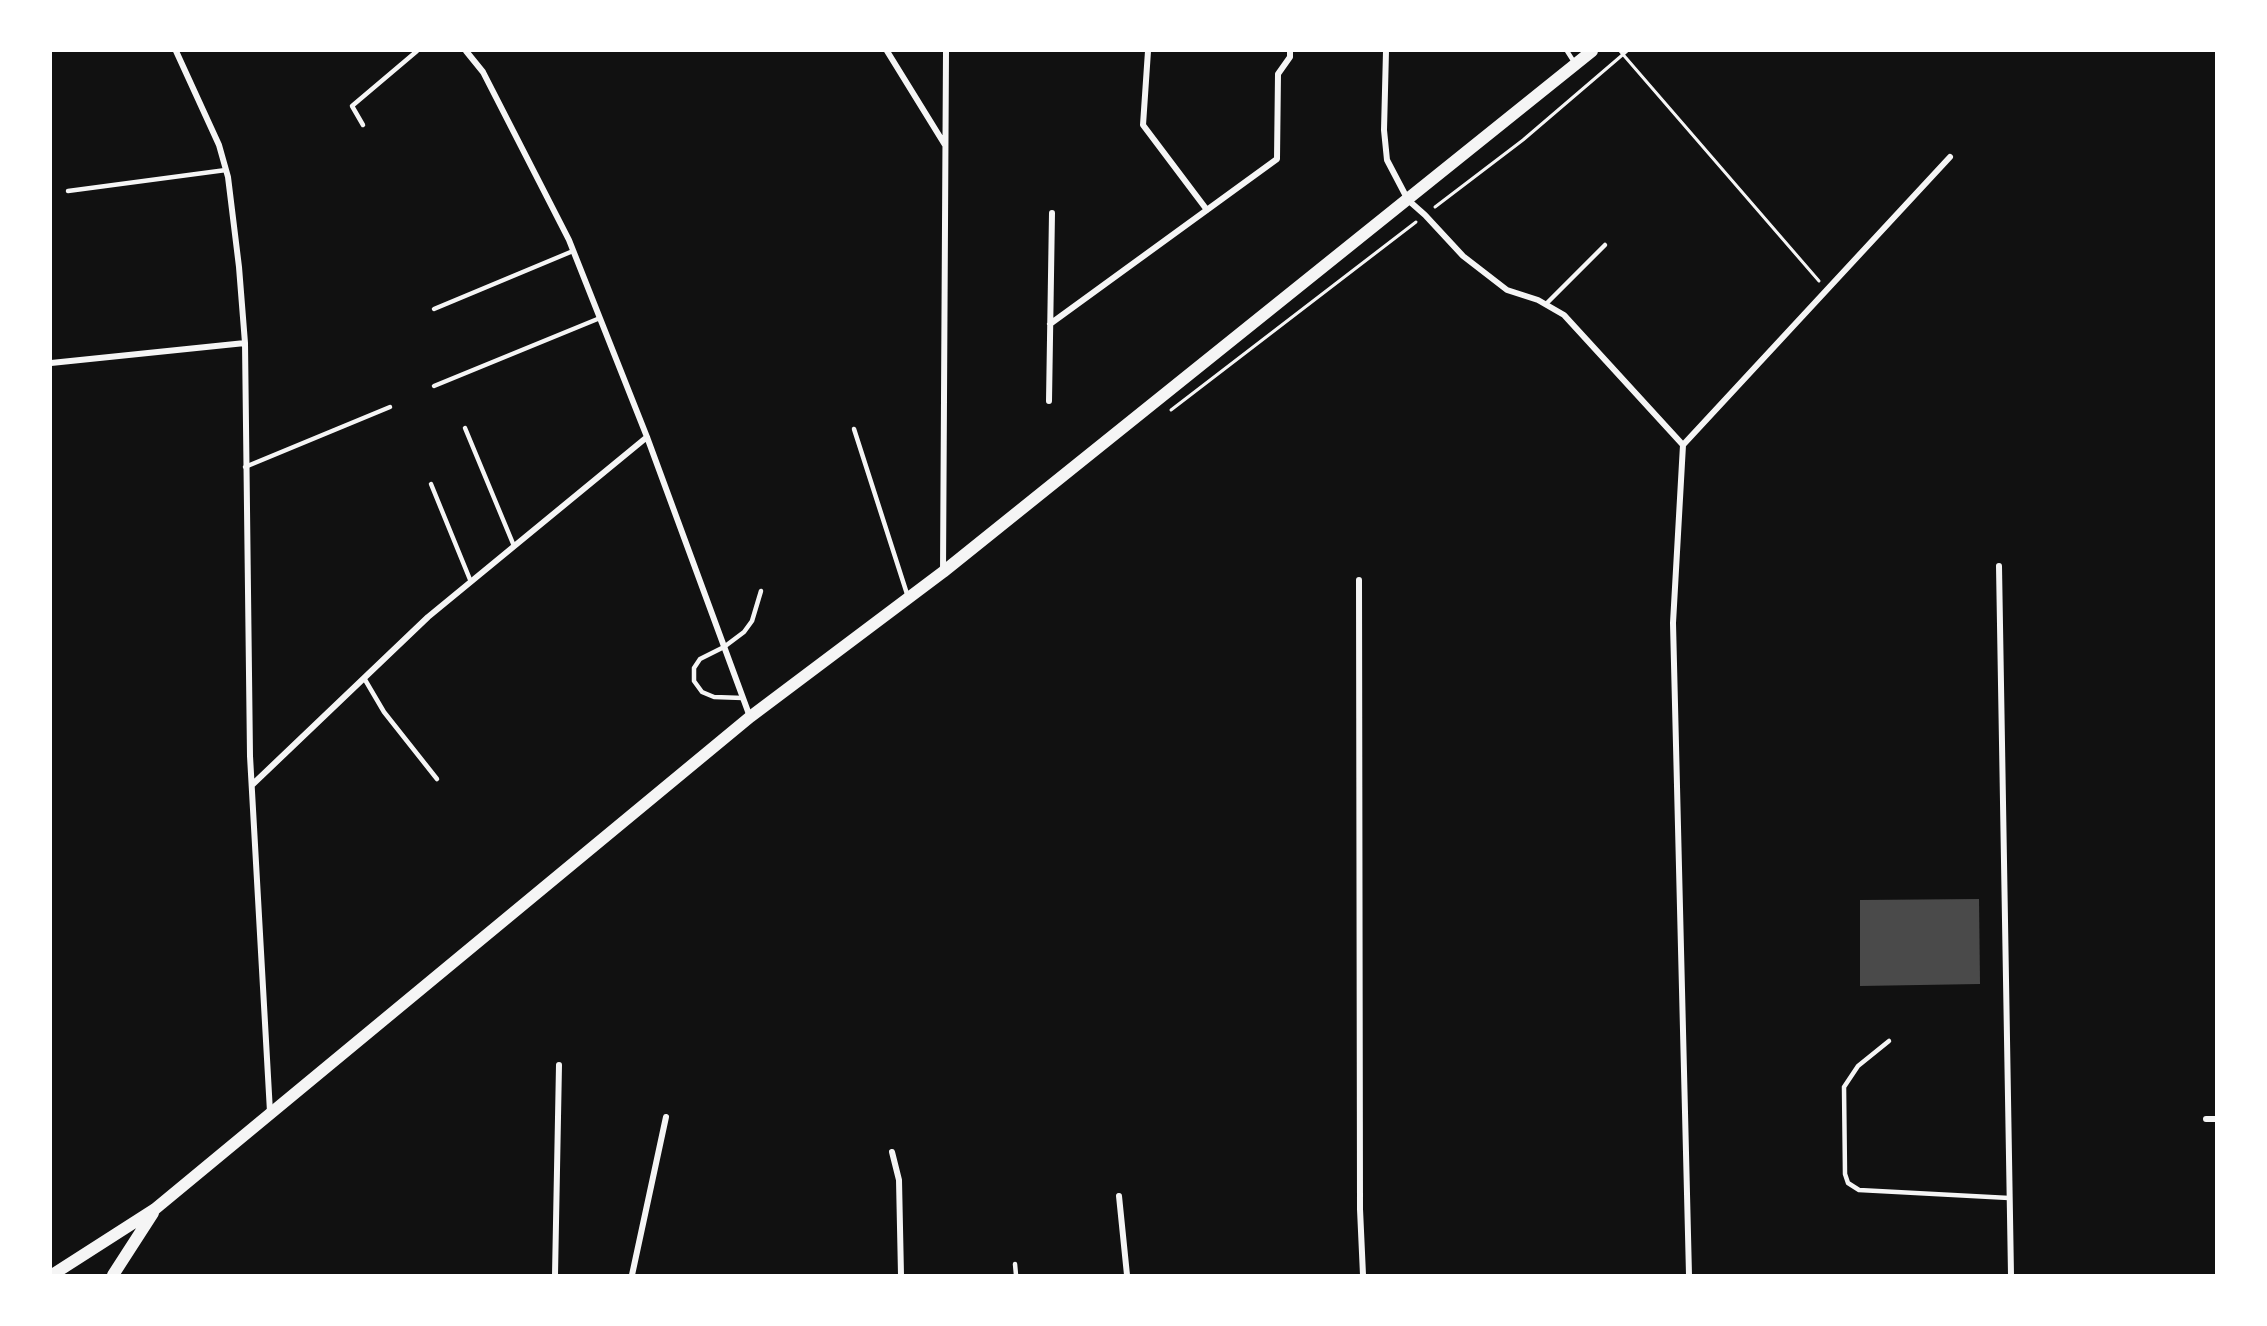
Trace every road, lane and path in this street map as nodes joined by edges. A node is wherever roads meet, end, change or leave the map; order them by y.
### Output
1 (176, 51) edge
2 (417, 51) edge
3 (466, 51) edge
4 (887, 51) edge
5 (946, 51) edge
6 (1148, 51) edge
7 (1290, 51) edge
8 (1386, 51) edge
9 (1567, 51) edge
10 (1592, 51) edge
11 (1623, 52) edge
12 (1576, 64) junction
13 (363, 125) dead end
14 (945, 145) junction
15 (1950, 157) dead end
16 (226, 170) junction
17 (68, 191) dead end
18 (1408, 200) junction
19 (1207, 210) junction
20 (1052, 213) dead end
21 (1425, 215) junction
22 (1605, 245) dead end
23 (573, 251) junction
24 (1827, 290) junction
25 (1546, 304) junction
26 (434, 309) dead end
27 (600, 318) junction
28 (1050, 324) junction
29 (245, 343) junction
30 (51, 363) edge
31 (434, 386) dead end
32 (1049, 400) dead end
33 (390, 407) dead end
34 (1169, 412) dead end
35 (465, 428) dead end
36 (854, 429) dead end
37 (647, 437) junction
38 (1683, 445) junction
39 (245, 467) junction
40 (431, 483) dead end
41 (514, 546) junction
42 (1999, 566) dead end
43 (943, 572) junction
44 (1359, 580) dead end
45 (471, 582) junction
46 (761, 591) dead end
47 (908, 598) junction
48 (724, 647) junction
49 (364, 678) junction
50 (743, 698) junction
51 (750, 717) junction
52 (437, 779) dead end
53 (252, 785) junction
54 (1889, 1041) dead end
55 (559, 1065) dead end
56 (270, 1116) junction
57 (666, 1117) dead end
58 (2206, 1119) dead end
59 (2216, 1119) edge
60 (892, 1152) dead end
61 (1119, 1196) dead end
62 (2009, 1198) junction
63 (155, 1209) junction
64 (1015, 1264) dead end
65 (52, 1275) edge
66 (113, 1275) edge
67 (555, 1275) edge
68 (632, 1275) edge
69 (901, 1275) edge
70 (1016, 1275) edge
71 (1127, 1275) edge
72 (1363, 1275) edge
73 (1689, 1275) edge
74 (2011, 1275) edge

1 - 16 street
2 - 13 lane
3 - 23 street
4 - 14 street
5 - 14 street
6 - 19 street
7 - 19 street
8 - 18 street
9 - 12 lane
10 - 12 main road
11 - 21 path
11 - 24 path
12 - 18 main road
14 - 43 street
15 - 24 street
16 - 17 lane
16 - 29 street
18 - 21 street
18 - 43 main road
19 - 28 street
20 - 28 street
21 - 25 street
21 - 34 path
22 - 25 lane
23 - 26 lane
23 - 27 street
24 - 38 street
25 - 38 street
27 - 31 lane
27 - 37 street
28 - 32 street
29 - 30 street
29 - 39 street
33 - 39 lane
35 - 41 lane
36 - 47 lane
37 - 41 street
37 - 48 street
38 - 73 street
39 - 53 street
40 - 45 lane
41 - 45 street
42 - 62 street
43 - 47 main road
44 - 72 street
45 - 49 street
46 - 48 lane
47 - 51 main road
48 - 50 street
48 - 50 lane
49 - 52 lane
49 - 53 street
50 - 51 street
51 - 56 main road
53 - 56 street
54 - 62 lane
55 - 67 street
56 - 63 main road
57 - 68 street
58 - 59 street
60 - 69 street
61 - 71 street
62 - 74 street
63 - 65 main road
63 - 66 main road
64 - 70 lane

